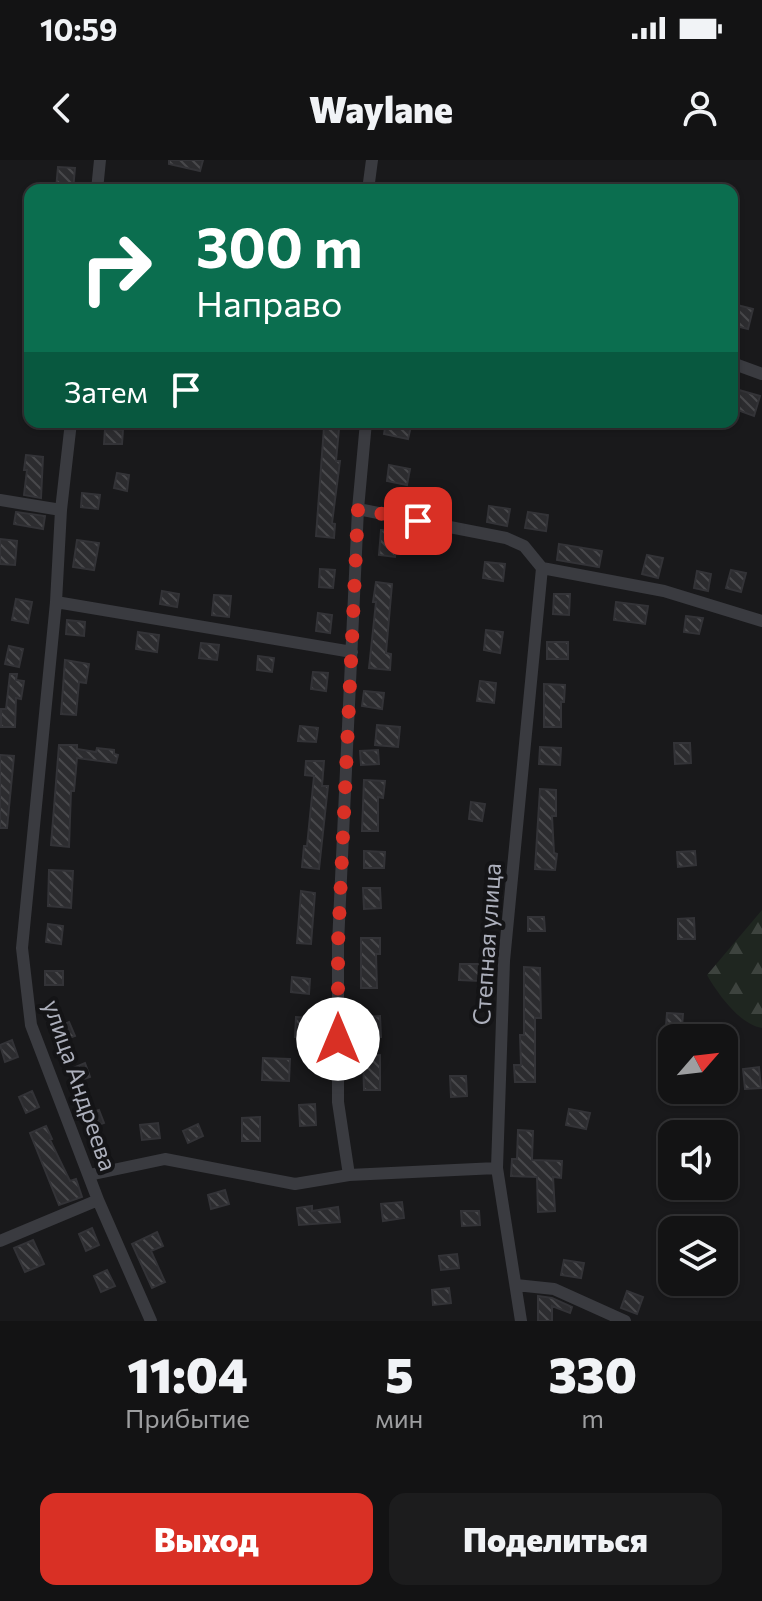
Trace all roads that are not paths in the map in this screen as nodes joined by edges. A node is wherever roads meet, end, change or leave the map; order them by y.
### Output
1 (100, 160) edge
2 (372, 160) edge
3 (98, 184) edge
4 (369, 184) edge
5 (738, 365) edge
6 (762, 374) edge
7 (70, 428) edge
8 (365, 428) edge
9 (0, 500) edge
10 (358, 509) junction
11 (61, 510) junction
12 (542, 568) junction
13 (56, 602) junction
14 (762, 621) edge
15 (352, 652) junction
16 (497, 1168) junction
17 (89, 1175) junction
18 (349, 1175) junction
19 (98, 1200) junction
20 (0, 1241) edge
21 (516, 1285) junction
22 (151, 1321) edge
23 (521, 1321) edge
24 (625, 1321) edge

1 - 3 street
2 - 4 street
5 - 6 street
7 - 11 street, улица Андреева
8 - 10 street
9 - 11 street
10 - 12 street
10 - 15 street
11 - 13 street, улица Андреева
12 - 14 street
12 - 16 street, Степная улица
13 - 15 street
13 - 17 street, улица Андреева
15 - 18 street
16 - 18 street
16 - 21 street, Степная улица
17 - 18 street
17 - 19 street, улица Андреева
19 - 20 street
19 - 22 street, улица Андреева
21 - 23 street, Степная улица
21 - 24 street

